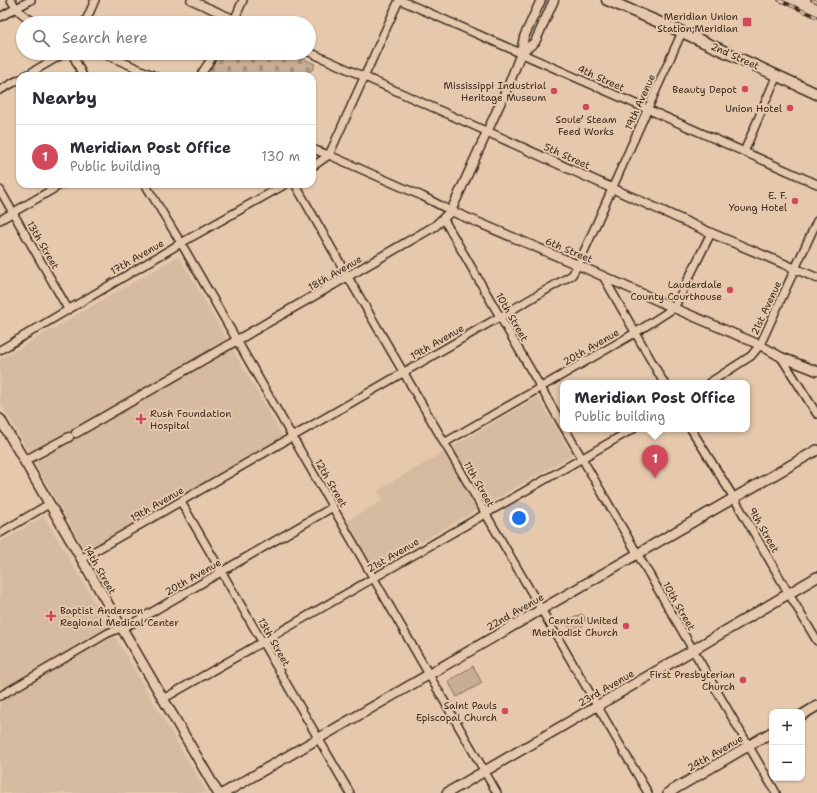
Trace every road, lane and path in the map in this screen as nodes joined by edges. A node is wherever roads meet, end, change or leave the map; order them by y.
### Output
1 (11, 0) edge
2 (31, 0) edge
3 (96, 0) edge
4 (191, 0) edge
5 (243, 0) edge
6 (399, 0) edge
7 (541, 0) edge
8 (554, 0) edge
9 (607, 0) edge
10 (16, 8) junction
11 (25, 16) edge
12 (88, 16) edge
13 (223, 16) edge
14 (235, 16) edge
15 (0, 17) edge
16 (682, 32) junction
17 (521, 53) junction
18 (316, 55) edge
19 (53, 60) edge
20 (76, 60) edge
21 (118, 60) edge
22 (210, 60) edge
23 (32, 72) edge
24 (82, 72) edge
25 (147, 72) edge
26 (203, 72) edge
27 (777, 75) junction
28 (364, 76) junction
29 (16, 81) edge
30 (0, 90) edge
31 (817, 94) edge
32 (647, 110) junction
33 (488, 132) junction
34 (316, 150) edge
35 (744, 152) junction
36 (329, 155) junction
37 (316, 164) edge
38 (817, 184) edge
39 (55, 188) edge
40 (147, 188) edge
41 (279, 188) edge
42 (297, 188) edge
43 (613, 188) junction
44 (0, 190) edge
45 (451, 211) junction
46 (13, 212) junction
47 (444, 218) junction
48 (0, 220) edge
49 (817, 221) edge
50 (711, 233) junction
51 (181, 243) junction
52 (578, 265) junction
53 (796, 268) junction
54 (603, 276) junction
55 (348, 277) junction
56 (817, 278) edge
57 (674, 308) junction
58 (68, 309) junction
59 (500, 317) junction
60 (635, 333) junction
61 (237, 341) junction
62 (760, 345) junction
63 (0, 350) edge
64 (781, 357) junction
65 (817, 371) edge
66 (404, 373) junction
67 (662, 380) edge
68 (714, 380) edge
69 (541, 388) junction
70 (817, 414) edge
71 (0, 419) edge
72 (560, 421) edge
73 (567, 432) edge
74 (627, 432) edge
75 (694, 432) edge
76 (293, 437) junction
77 (444, 443) junction
78 (817, 450) edge
79 (582, 458) junction
80 (24, 461) junction
81 (734, 498) junction
82 (181, 502) junction
83 (49, 504) junction
84 (333, 507) junction
85 (485, 514) junction
86 (0, 533) edge
87 (637, 554) junction
88 (81, 559) junction
89 (222, 572) junction
90 (817, 577) edge
91 (374, 578) junction
92 (789, 594) junction
93 (541, 610) junction
94 (122, 628) junction
95 (817, 641) edge
96 (262, 642) junction
97 (693, 650) junction
98 (430, 675) junction
99 (0, 696) edge
100 (163, 699) junction
101 (597, 706) junction
102 (817, 706) edge
103 (805, 713) edge
104 (769, 734) edge
105 (319, 739) junction
106 (748, 746) junction
107 (484, 771) junction
108 (218, 793) edge
109 (224, 793) edge
110 (350, 793) edge
111 (447, 793) edge
112 (497, 793) edge
113 (648, 793) edge
114 (668, 793) edge
115 (776, 793) edge

1 - 10 street
2 - 10 street
3 - 12 street
4 - 13 street
5 - 14 street
6 - 17 street, 4th Street
6 - 28 street
7 - 17 street, 18th Avenue
8 - 17 street, 18th Avenue
9 - 16 main road, 2nd Street
10 - 11 street
10 - 15 street
16 - 27 main road, 2nd Street
16 - 32 street, 19th Avenue
17 - 32 street, 4th Street
17 - 33 street, 18th Avenue
18 - 28 street, 5th Street
19 - 23 street
20 - 24 street
21 - 25 street
22 - 26 street
27 - 31 main road, 2nd Street
27 - 35 street
28 - 33 street, 5th Street
28 - 36 street
29 - 30 street
32 - 35 street, 4th Street
32 - 43 street, 19th Avenue
33 - 43 street, 5th Street
33 - 45 street, 18th Avenue
34 - 36 street, 6th Street
35 - 38 street, 4th Street
36 - 37 street
36 - 45 street, 6th Street
39 - 46 street
40 - 51 street, 12th Street
41 - 51 street, 17th Avenue
42 - 55 street, 11th Street
43 - 50 street, 5th Street
43 - 52 street, 19th Avenue
44 - 46 street, 13th Street
45 - 47 street, 18th Avenue
45 - 52 street, 6th Street
46 - 48 street
46 - 58 street, 13th Street
47 - 55 street, 18th Avenue
47 - 59 street, 10th Street
49 - 53 street, 21st Avenue
50 - 53 street, 5th Street
50 - 57 street
51 - 58 street, 17th Avenue
51 - 61 street, 12th Street
52 - 54 street, 6th Street
52 - 59 street, 19th Avenue
53 - 56 street, 5th Street
53 - 62 street, 21st Avenue
54 - 57 street, 6th Street
54 - 60 street
55 - 61 street, 18th Avenue
55 - 66 street, 11th Street
57 - 60 street, 20th Avenue
57 - 62 street, 6th Street
58 - 63 street, 17th Avenue
59 - 66 street, 19th Avenue
59 - 69 street, 10th Street
60 - 67 street
60 - 69 street, 20th Avenue
61 - 76 street, 12th Street
61 - 80 street, 18th Avenue
62 - 64 street, 6th Street
62 - 68 street, 21st Avenue
64 - 65 street, 6th Street
64 - 70 street
66 - 76 street, 19th Avenue
66 - 77 street, 11th Street
69 - 72 street, 10th Street
69 - 77 street, 20th Avenue
71 - 80 main road, 14th Street
73 - 79 street, 10th Street
74 - 79 street, 21st Avenue
75 - 81 street, 9th Street
76 - 82 street, 19th Avenue
76 - 84 street, 12th Street
77 - 85 street, 11th Street
78 - 81 main road, 22nd Avenue
79 - 85 street, 21st Avenue
79 - 87 street, 10th Street
80 - 83 main road, 14th Street
81 - 87 main road, 22nd Avenue
81 - 92 street, 9th Street
82 - 88 street, 19th Avenue
82 - 89 street, 13th Street
83 - 86 street
83 - 88 main road, 14th Street
84 - 89 street, 20th Avenue
84 - 91 street, 12th Street
85 - 91 street, 21st Avenue
85 - 93 street, 11th Street
87 - 93 main road, 22nd Avenue
87 - 97 street, 10th Street
88 - 94 main road, 14th Street
89 - 94 street, 20th Avenue
89 - 96 street, 13th Street
90 - 92 main road, 23rd Avenue
91 - 96 street, 21st Avenue
91 - 98 street, 12th Street
92 - 95 street, 9th Street
92 - 97 main road, 23rd Avenue
93 - 98 main road, 22nd Avenue
93 - 101 street, 11th Street
94 - 99 street, 20th Avenue
94 - 100 main road, 14th Street
96 - 100 street, 21st Avenue
96 - 105 street, 13th Street
97 - 101 main road, 23rd Avenue
97 - 106 street, 10th Street
98 - 105 main road, 22nd Avenue
98 - 107 street, 12th Street
100 - 108 main road, 14th Street
101 - 107 main road, 23rd Avenue
101 - 113 street, 11th Street
102 - 103 main road
104 - 106 main road, 24th Avenue
105 - 109 main road, 22nd Avenue
105 - 110 street, 13th Street
106 - 114 main road, 24th Avenue
106 - 115 street, 10th Street
107 - 111 main road, 23rd Avenue
107 - 112 street, 12th Street

